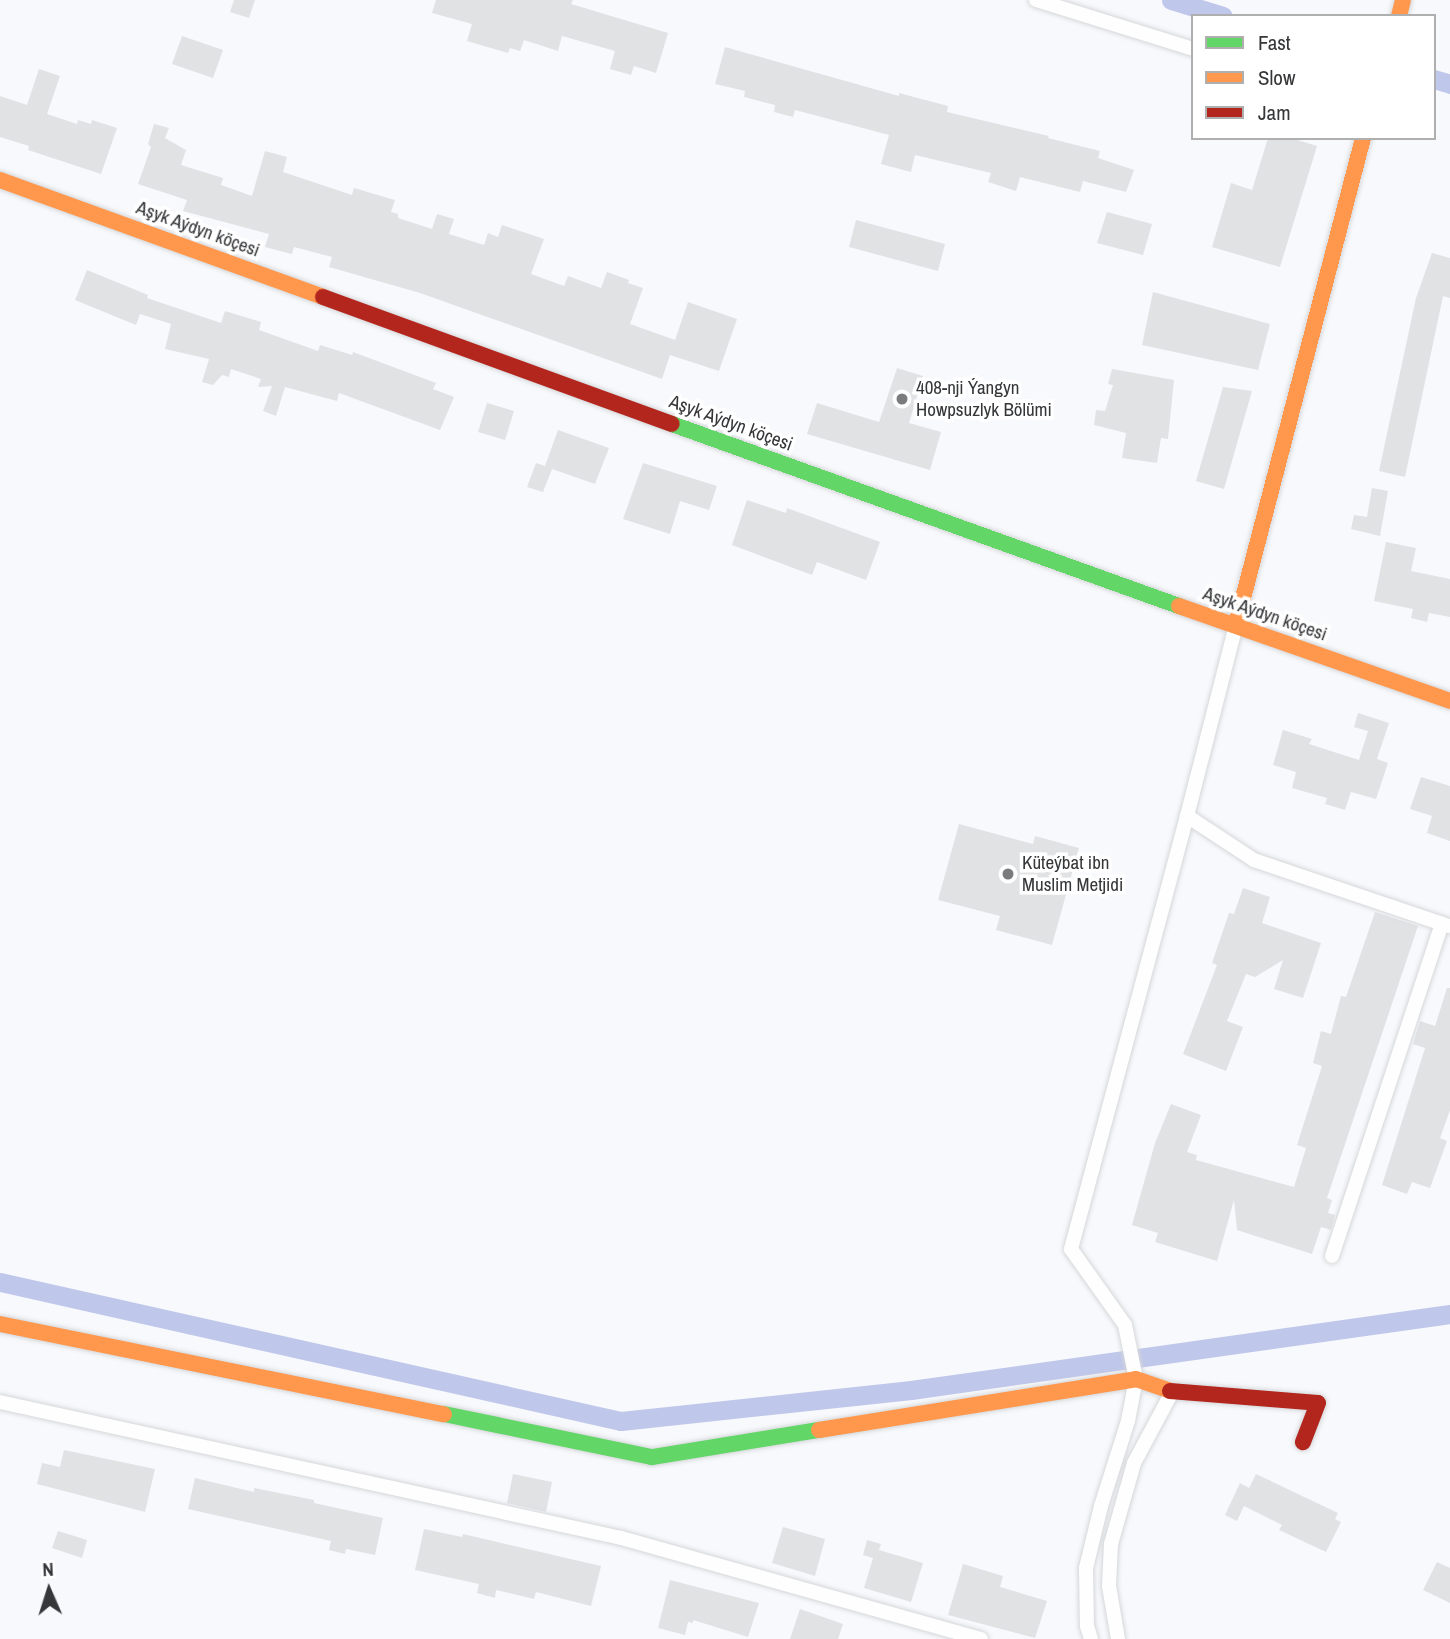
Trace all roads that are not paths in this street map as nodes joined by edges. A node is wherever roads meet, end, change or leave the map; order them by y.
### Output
1 (1036, 0) edge
2 (1191, 47) edge
3 (1362, 140) edge
4 (0, 180) edge
5 (1236, 625) junction
6 (1450, 701) edge
7 (1187, 817) junction
8 (1446, 925) edge
9 (1332, 1256) dead end
10 (0, 1324) edge
11 (1136, 1380) junction
12 (1172, 1392) junction
13 (0, 1402) edge
14 (1303, 1442) dead end
15 (981, 1639) edge
16 (1091, 1639) edge
17 (1118, 1639) edge

1 - 2 street
3 - 5 street
4 - 5 street, Aşyk Aýdyn köçesi
5 - 6 street, Aşyk Aýdyn köçesi
5 - 7 street
7 - 8 street
7 - 11 street
8 - 9 street
10 - 11 street
11 - 12 street
11 - 16 street
12 - 14 street
12 - 17 street
13 - 15 street

